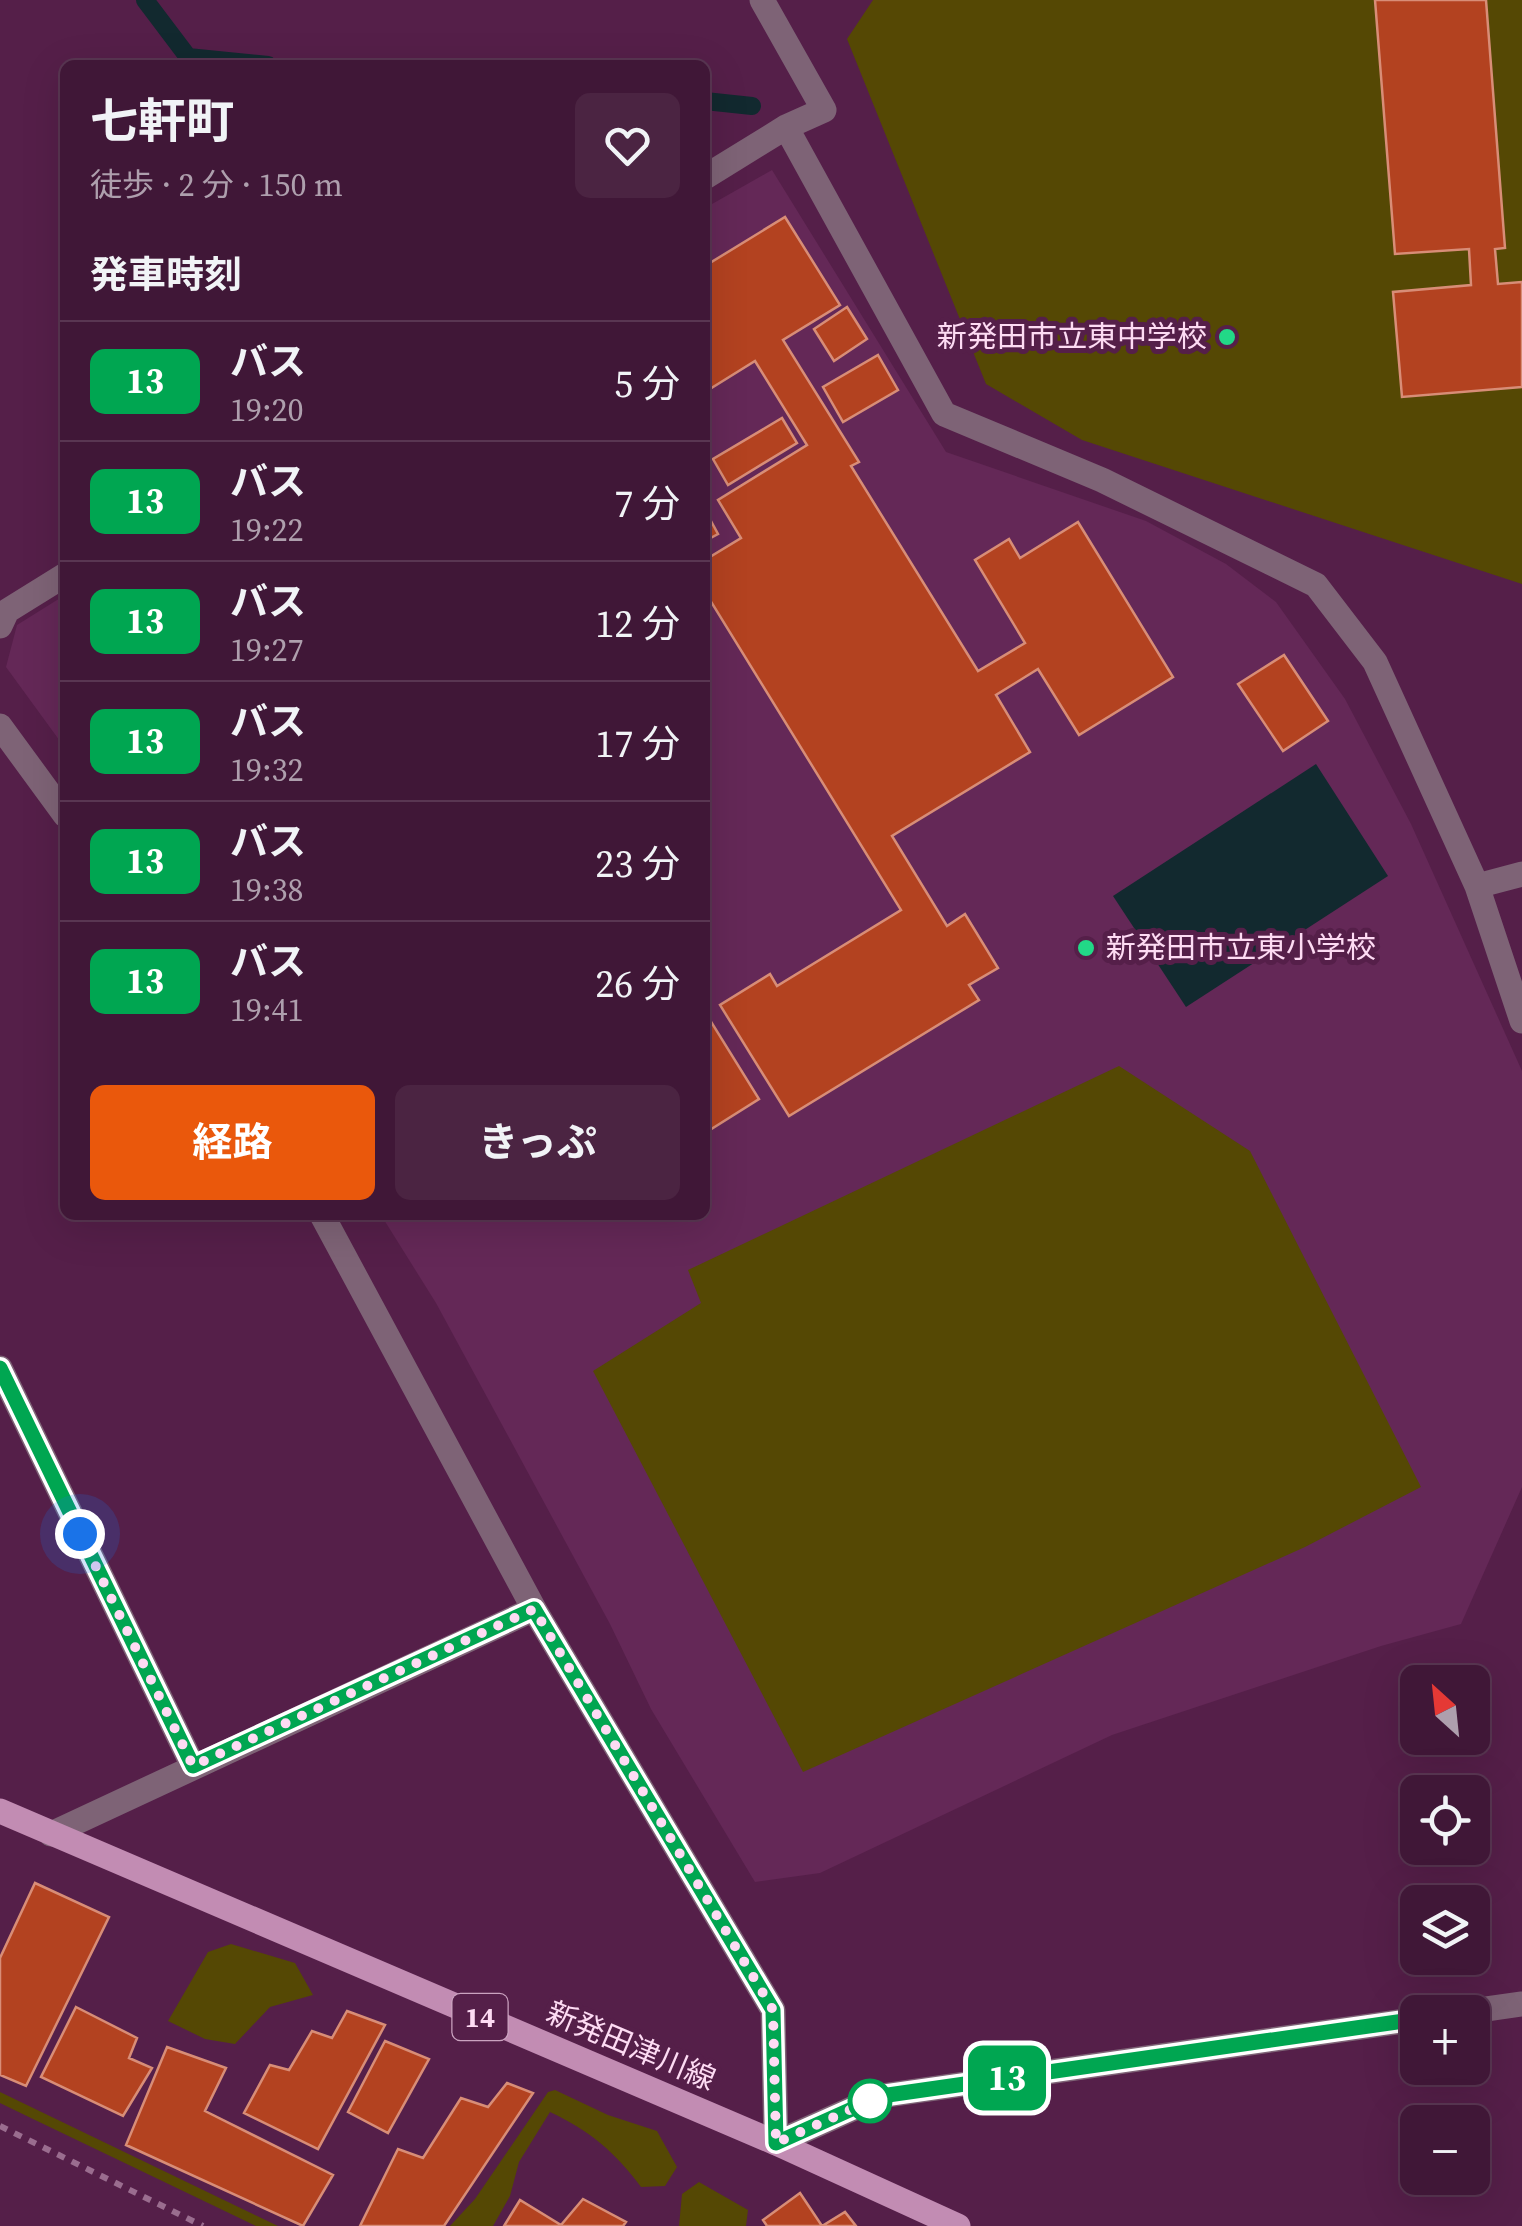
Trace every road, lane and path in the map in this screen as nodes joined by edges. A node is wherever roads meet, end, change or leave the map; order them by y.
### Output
1 (762, 0) edge
2 (786, 127) junction
3 (710, 174) edge
4 (60, 577) edge
5 (0, 626) edge
6 (0, 726) edge
7 (60, 808) edge
8 (1522, 874) edge
9 (1477, 886) junction
10 (1522, 1021) edge
11 (325, 1220) edge
12 (0, 1368) edge
13 (534, 1609) junction
14 (193, 1766) junction
15 (0, 1811) edge
16 (51, 1834) junction
17 (1522, 2004) edge
18 (1490, 2008) edge
19 (1400, 2022) edge
20 (0, 2126) edge
21 (776, 2143) junction
22 (203, 2226) edge
23 (958, 2226) edge

1 - 2 street
2 - 3 street
2 - 9 street
4 - 5 street
6 - 7 street
8 - 9 street
9 - 10 street
11 - 13 street
12 - 14 street
13 - 14 street
13 - 21 street
14 - 16 street
15 - 16 main road, 新発田津川線 / 14
16 - 21 main road, 新発田津川線 / 14
17 - 18 street
19 - 21 street
20 - 22 path
21 - 23 main road, 新発田津川線 / 14

